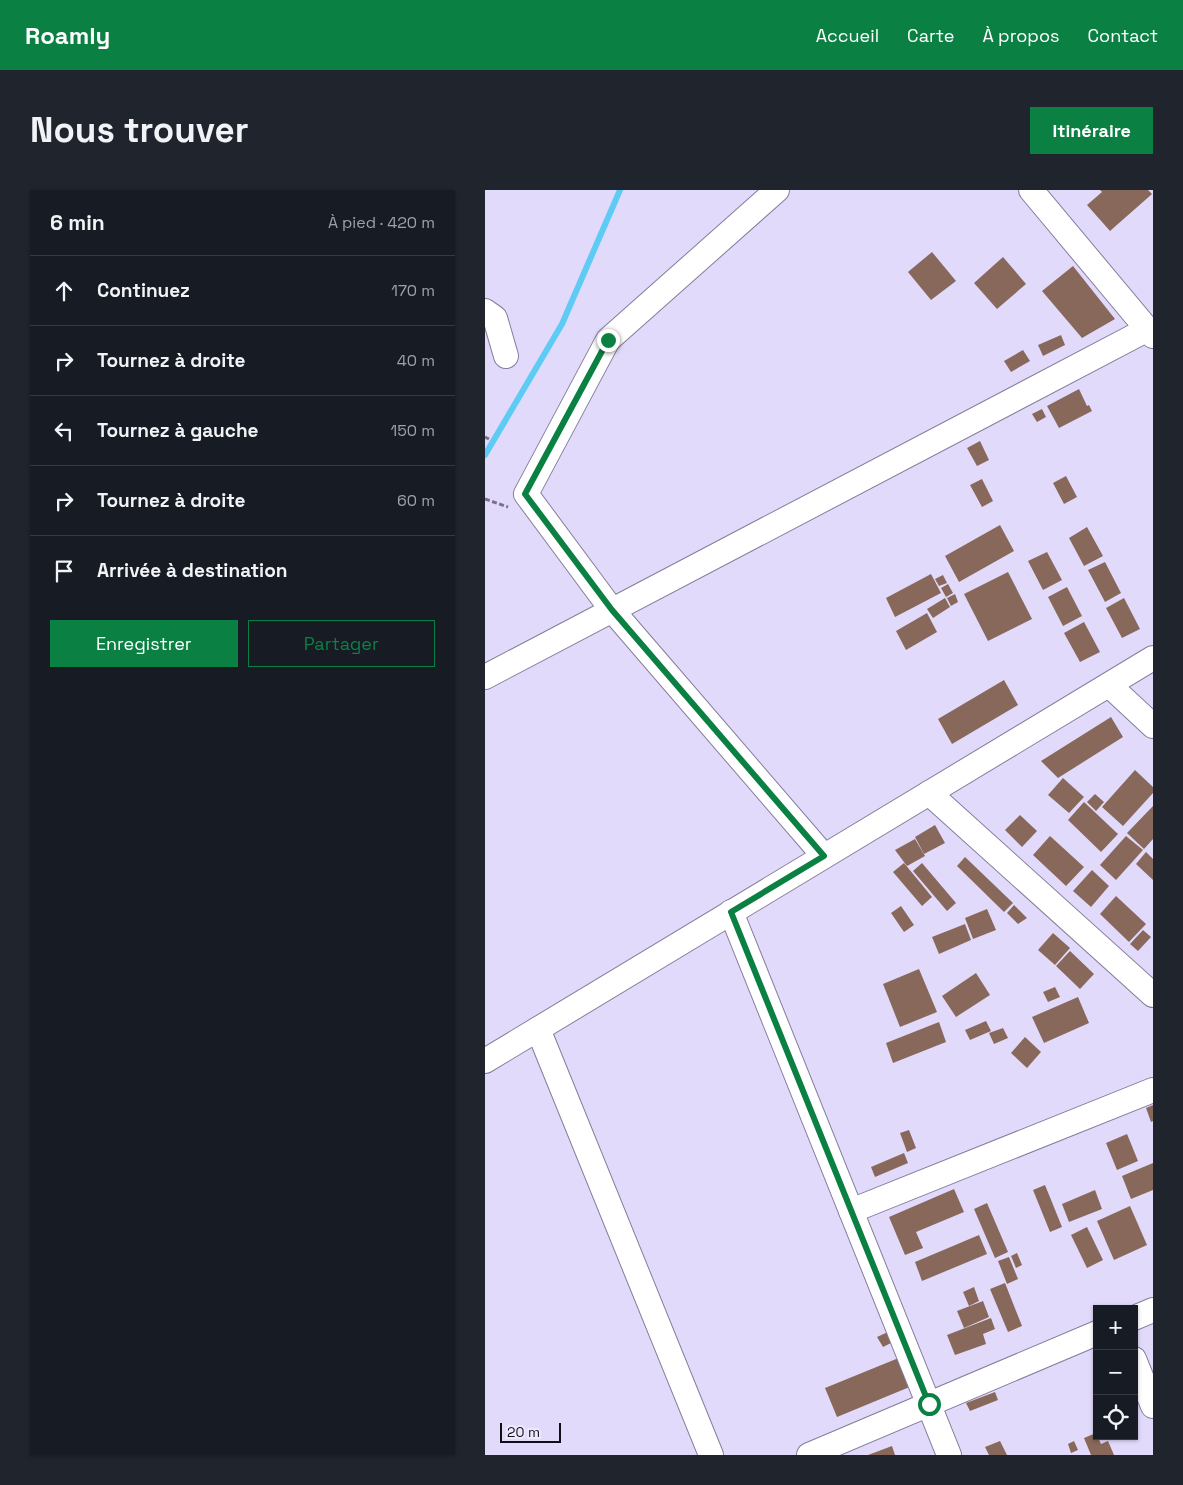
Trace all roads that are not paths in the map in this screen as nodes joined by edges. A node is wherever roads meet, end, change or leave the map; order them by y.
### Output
1 (777, 190) edge
2 (1031, 190) edge
3 (485, 312) edge
4 (1150, 332) edge
5 (507, 356) dead end
6 (612, 610) junction
7 (1153, 658) edge
8 (485, 677) edge
9 (1109, 685) junction
10 (1153, 726) edge
11 (929, 793) junction
12 (824, 856) junction
13 (731, 912) junction
14 (1153, 995) edge
15 (538, 1029) junction
16 (485, 1061) edge
17 (1153, 1090) edge
18 (851, 1211) junction
19 (1153, 1310) edge
20 (1138, 1316) edge
21 (1093, 1336) edge
22 (1138, 1369) edge
23 (929, 1404) junction
24 (1153, 1406) edge
25 (711, 1455) edge
26 (809, 1455) edge
27 (949, 1455) edge

1 - 6 street
2 - 4 street
3 - 5 street
4 - 6 street
6 - 8 street
6 - 12 street
7 - 9 street
9 - 10 street
9 - 11 street
11 - 12 street
11 - 14 street
12 - 13 street
13 - 15 street
13 - 18 street
15 - 16 street
15 - 25 street
17 - 18 street
18 - 23 street
19 - 20 street
21 - 23 street
22 - 24 street
23 - 26 street
23 - 27 street

